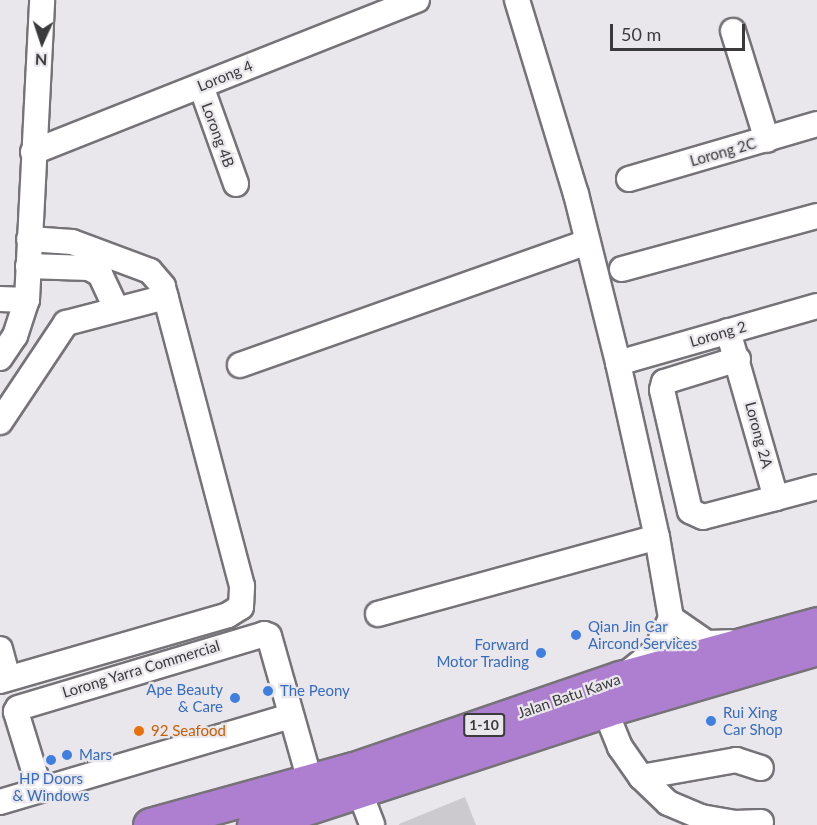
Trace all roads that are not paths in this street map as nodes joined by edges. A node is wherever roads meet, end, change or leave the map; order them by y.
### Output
1 (42, 0) edge
2 (417, 0) edge
3 (517, 0) edge
4 (733, 31) dead end
5 (201, 86) junction
6 (817, 124) edge
7 (767, 140) junction
8 (33, 152) junction
9 (629, 179) dead end
10 (236, 184) dead end
11 (817, 216) edge
12 (29, 239) junction
13 (585, 243) junction
14 (28, 266) junction
15 (622, 269) dead end
16 (166, 297) junction
17 (0, 299) edge
18 (27, 300) junction
19 (817, 306) edge
20 (116, 309) junction
21 (728, 331) junction
22 (0, 358) edge
23 (738, 359) junction
24 (618, 363) junction
25 (240, 365) dead end
26 (0, 422) edge
27 (817, 487) edge
28 (776, 498) junction
29 (657, 537) junction
30 (378, 614) dead end
31 (671, 618) junction
32 (817, 624) edge
33 (759, 640) junction
34 (817, 648) edge
35 (0, 649) edge
36 (620, 678) junction
37 (4, 679) edge
38 (605, 710) junction
39 (291, 716) junction
40 (761, 768) dead end
41 (641, 777) junction
42 (40, 790) junction
43 (360, 793) junction
44 (0, 802) edge
45 (310, 805) edge
46 (761, 822) dead end
47 (150, 825) edge
48 (254, 825) edge
49 (372, 825) edge

1 - 8 street
2 - 5 street, Lorong 4
3 - 13 street
4 - 7 street
5 - 8 street, Lorong 4
5 - 10 street, Lorong 4B
6 - 7 street, Lorong 2C
7 - 9 street, Lorong 2C
8 - 12 street
11 - 15 street
12 - 14 street
12 - 16 street
13 - 24 street
13 - 25 street
14 - 18 street
14 - 20 street
16 - 20 street
16 - 37 street
17 - 18 street
18 - 22 street
19 - 21 street, Lorong 2
20 - 26 street
21 - 23 street, Lorong 2A
21 - 24 street, Lorong 2
23 - 28 street, Lorong 2A
23 - 28 street
24 - 29 street
27 - 28 street
29 - 30 street
29 - 31 street
31 - 33 street
31 - 36 street
32 - 33 highway, Jalan Batu Kawa / 1-10
33 - 36 highway, Jalan Batu Kawa / 1-10
34 - 38 highway, Jalan Batu Kawa / 1-10
35 - 37 street
36 - 45 highway, Jalan Batu Kawa / 1-10
38 - 41 street
38 - 43 highway, Jalan Batu Kawa / 1-10
39 - 42 street
39 - 42 street, Lorong Yarra Commercial
39 - 45 street
40 - 41 street
41 - 46 street
42 - 44 street
43 - 45 highway, Jalan Batu Kawa / 1-10
43 - 49 street
45 - 47 highway, Jalan Batu Kawa / 1-10
45 - 48 highway, Jalan Batu Kawa / 1-10

